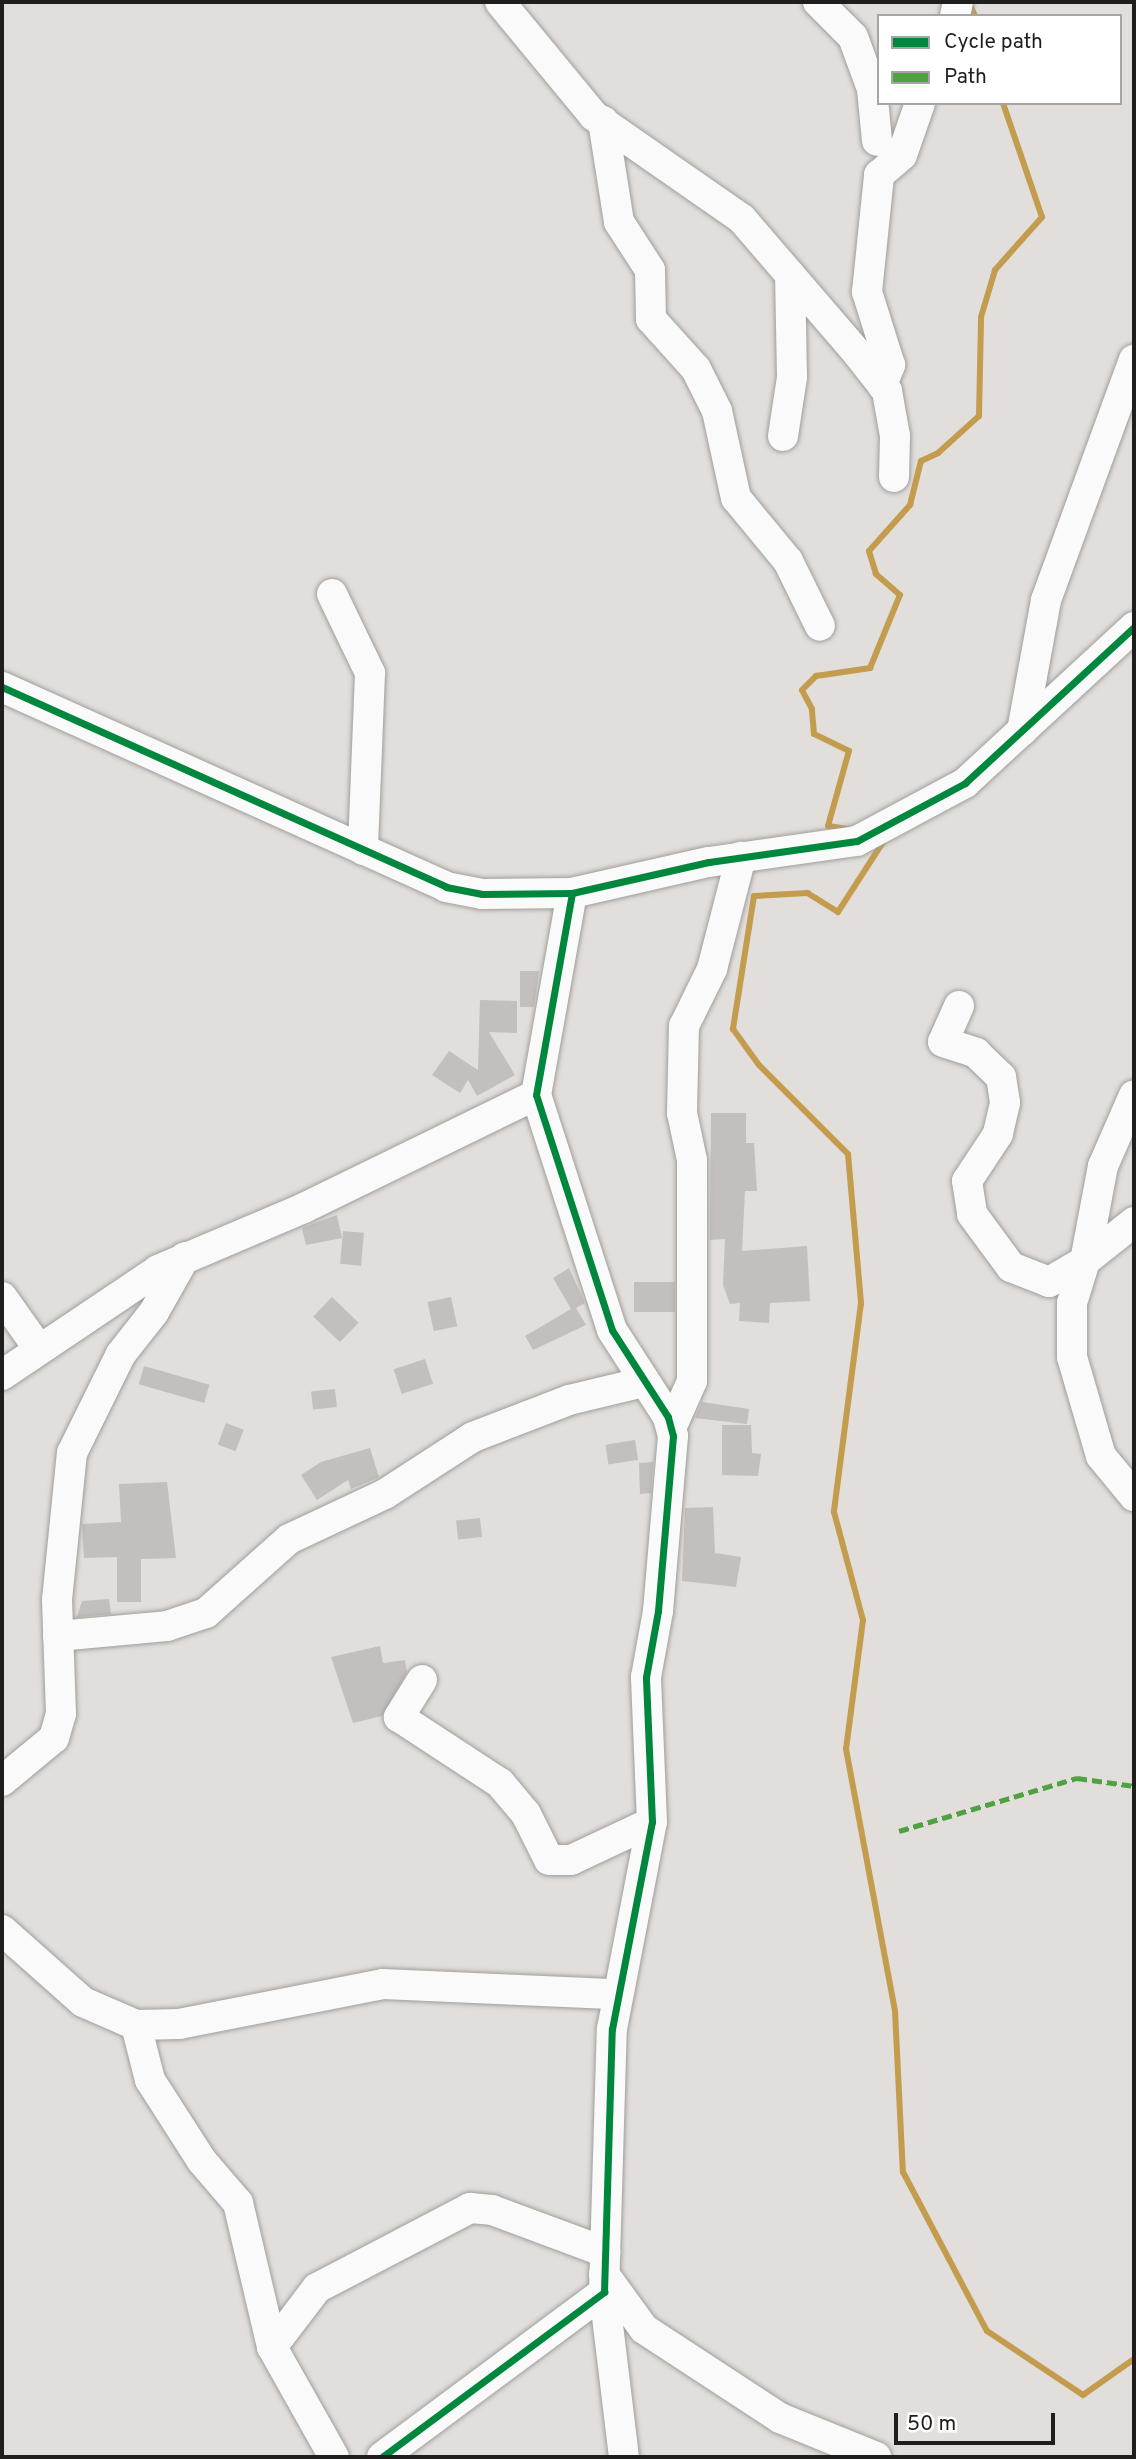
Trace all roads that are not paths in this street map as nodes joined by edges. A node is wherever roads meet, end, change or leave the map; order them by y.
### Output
1 (500, 2) edge
2 (818, 2) edge
3 (919, 105) edge
4 (603, 121) junction
5 (877, 141) dead end
6 (790, 275) junction
7 (1134, 360) edge
8 (882, 385) junction
9 (783, 436) dead end
10 (894, 477) dead end
11 (332, 594) dead end
12 (820, 626) dead end
13 (1134, 627) edge
14 (2, 687) edge
15 (1022, 731) junction
16 (363, 850) junction
17 (741, 858) junction
18 (572, 893) junction
19 (959, 1006) dead end
20 (536, 1095) junction
21 (1134, 1096) edge
22 (1134, 1222) edge
23 (185, 1257) junction
24 (1085, 1261) junction
25 (2, 1297) edge
26 (39, 1349) junction
27 (2, 1375) edge
28 (644, 1382) junction
29 (672, 1426) junction
30 (1134, 1496) edge
31 (58, 1636) junction
32 (422, 1680) dead end
33 (2, 1782) edge
34 (652, 1822) junction
35 (2, 1930) edge
36 (617, 1994) junction
37 (136, 2025) junction
38 (605, 2273) junction
39 (272, 2347) junction
40 (835, 2451) edge
41 (334, 2457) edge
42 (382, 2457) edge
43 (624, 2457) edge
44 (876, 2457) edge

1 - 4 street
2 - 5 street
3 - 8 street
4 - 6 street
4 - 12 street
6 - 8 street
6 - 9 street
7 - 15 street
8 - 10 street
11 - 16 street
13 - 15 street
14 - 16 street
15 - 17 street
16 - 18 street
17 - 18 street
17 - 29 street
18 - 20 street
19 - 24 street
20 - 23 street
20 - 28 street
21 - 24 street
22 - 24 street
23 - 26 street
23 - 31 street
24 - 30 street
25 - 26 street
26 - 27 street
28 - 29 street
28 - 31 street
29 - 34 street
31 - 33 street
32 - 34 street
34 - 36 street
35 - 37 street
36 - 37 street
36 - 38 street
37 - 39 street
38 - 39 street
38 - 40 street
38 - 42 street
38 - 43 street
39 - 41 street
40 - 44 street

